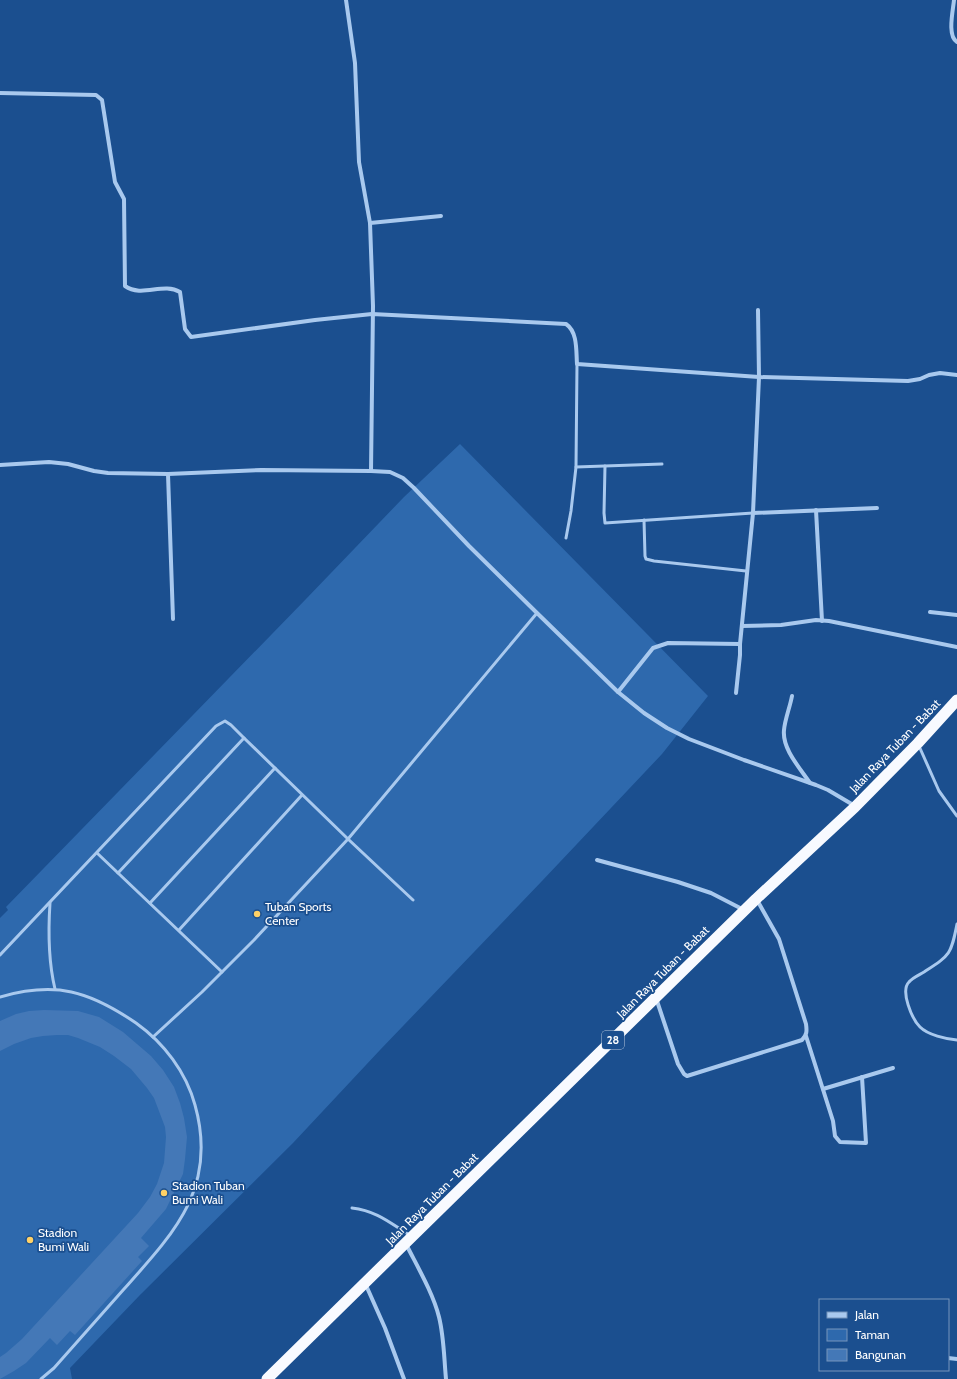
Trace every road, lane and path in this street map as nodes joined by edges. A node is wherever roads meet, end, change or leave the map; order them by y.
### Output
1 (346, 0) edge
2 (954, 0) edge
3 (957, 42) edge
4 (0, 93) edge
5 (441, 216) dead end
6 (370, 223) junction
7 (758, 310) dead end
8 (372, 314) junction
9 (578, 364) junction
10 (957, 375) edge
11 (759, 377) junction
12 (662, 464) dead end
13 (0, 465) edge
14 (605, 466) junction
15 (576, 467) junction
16 (371, 471) junction
17 (168, 474) junction
18 (877, 508) dead end
19 (816, 510) junction
20 (753, 513) junction
21 (644, 520) junction
22 (566, 538) dead end
23 (746, 571) junction
24 (930, 612) dead end
25 (537, 613) junction
26 (957, 615) edge
27 (173, 619) dead end
28 (822, 621) junction
29 (742, 626) junction
30 (740, 644) junction
31 (957, 647) edge
32 (618, 692) junction
33 (736, 693) dead end
34 (792, 696) dead end
35 (957, 700) edge
36 (244, 738) junction
37 (918, 743) junction
38 (275, 768) junction
39 (810, 783) junction
40 (302, 795) junction
41 (855, 807) junction
42 (957, 816) edge
43 (348, 840) junction
44 (97, 853) junction
45 (597, 860) dead end
46 (118, 873) junction
47 (756, 899) junction
48 (413, 900) dead end
49 (50, 903) junction
50 (150, 903) junction
51 (744, 910) junction
52 (957, 924) edge
53 (179, 930) junction
54 (0, 955) edge
55 (222, 972) junction
56 (54, 989) junction
57 (0, 997) edge
58 (656, 997) junction
59 (806, 1036) junction
60 (153, 1037) junction
61 (957, 1040) edge
62 (892, 1068) dead end
63 (862, 1077) junction
64 (822, 1089) junction
65 (352, 1208) dead end
66 (409, 1240) junction
67 (365, 1283) junction
68 (41, 1379) edge
69 (267, 1379) edge
70 (404, 1379) edge
71 (446, 1379) edge

1 - 6 street
2 - 3 street
4 - 8 street
5 - 6 street
6 - 8 street
7 - 11 street
8 - 9 street
8 - 16 street
9 - 11 street
9 - 15 lane
10 - 11 street
11 - 20 street
12 - 14 lane
13 - 17 street
14 - 15 lane
14 - 21 lane
15 - 22 lane
16 - 17 street
16 - 25 street
17 - 27 street
18 - 19 street
19 - 20 street
19 - 28 street
20 - 21 lane
20 - 23 street
21 - 23 lane
23 - 29 street
24 - 26 street
25 - 32 street
25 - 43 lane
28 - 29 street
28 - 31 street
29 - 30 street
30 - 32 street
30 - 33 street
32 - 39 street
34 - 39 street
35 - 37 highway, Jalan Raya Tuban - Babat / 28
36 - 38 lane
36 - 44 lane
36 - 46 lane
37 - 41 highway, Jalan Raya Tuban - Babat / 28
37 - 42 lane
38 - 40 lane
38 - 50 lane
39 - 41 street
40 - 43 lane
40 - 53 lane
41 - 47 highway, Jalan Raya Tuban - Babat / 28
43 - 48 lane
43 - 55 lane
44 - 46 lane
44 - 49 lane
45 - 51 street
46 - 50 lane
47 - 51 highway, Jalan Raya Tuban - Babat / 28
47 - 59 street
49 - 54 lane
49 - 56 lane
50 - 53 lane
51 - 58 highway, Jalan Raya Tuban - Babat / 28
52 - 61 lane
53 - 55 lane
55 - 60 lane
56 - 57 lane
56 - 60 lane
58 - 59 street
58 - 66 highway, Jalan Raya Tuban - Babat / 28
59 - 64 street
60 - 68 lane
62 - 63 street
63 - 64 street
63 - 64 street
65 - 66 lane
66 - 67 highway, Jalan Raya Tuban - Babat / 28
66 - 71 street
67 - 69 highway, Jalan Raya Tuban - Babat / 28
67 - 70 street

